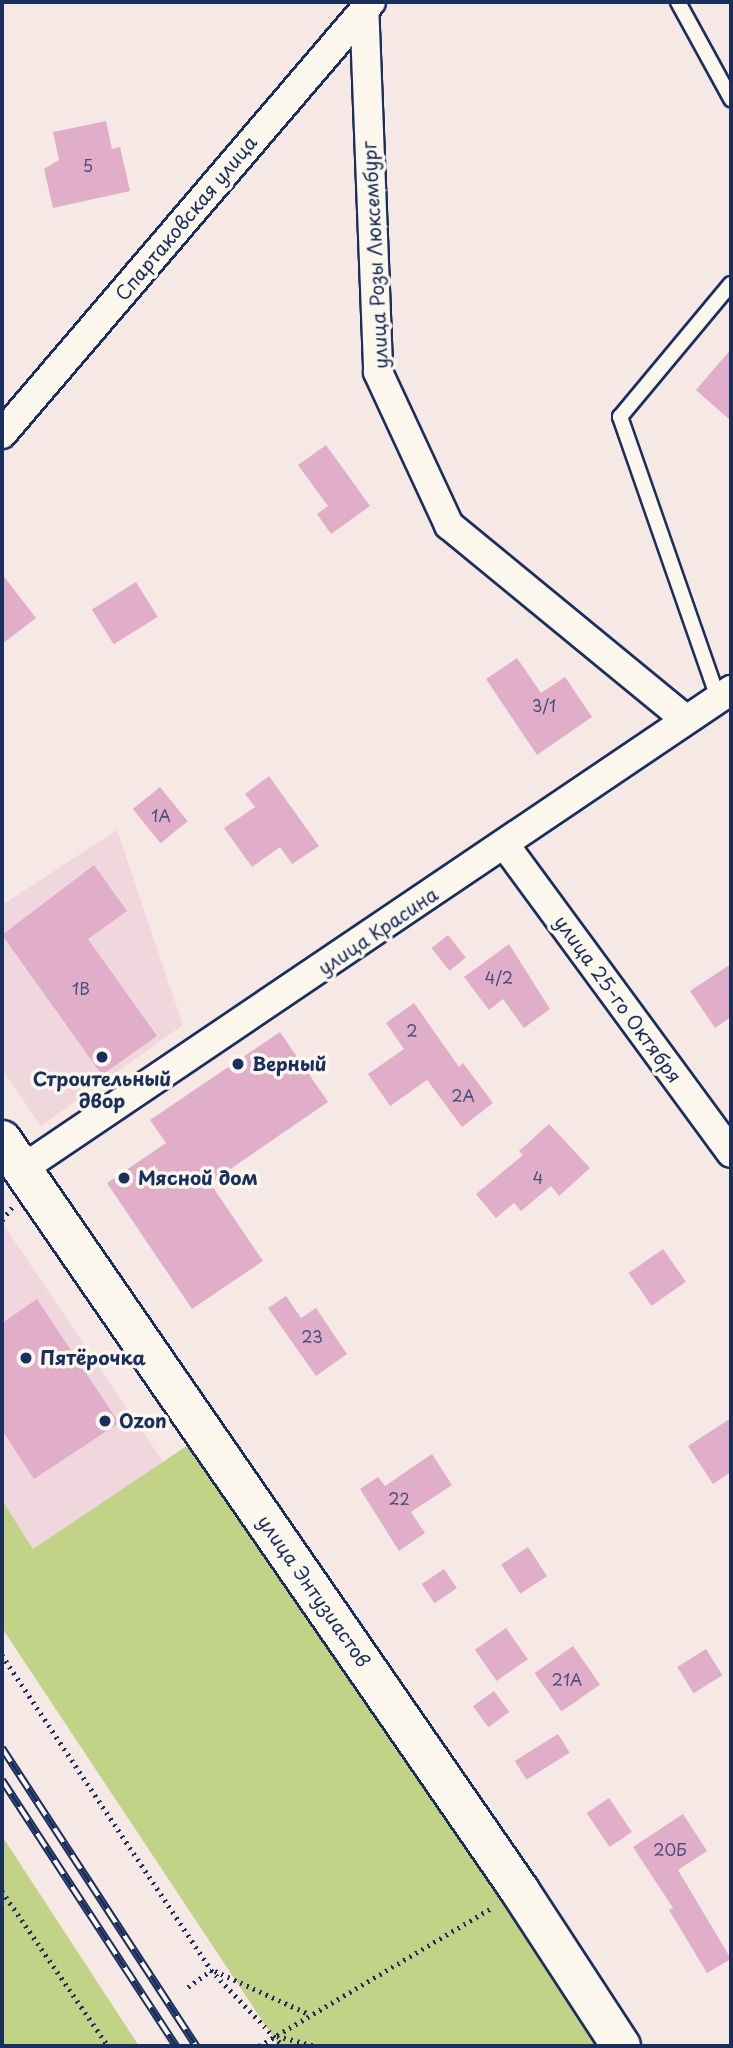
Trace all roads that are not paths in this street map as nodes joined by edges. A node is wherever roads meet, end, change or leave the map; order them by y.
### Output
1 (678, 2) edge
2 (366, 4) edge
3 (731, 99) edge
4 (731, 284) edge
5 (2, 434) edge
6 (725, 694) edge
7 (684, 718) junction
8 (505, 845) junction
9 (731, 1153) edge
10 (12, 1155) edge
11 (621, 2046) edge

1 - 3 lane
2 - 5 street, Спартаковская улица
2 - 7 street, улица Розы Люксембург
4 - 6 lane
6 - 7 street, улица Красина
7 - 8 street, улица Красина
8 - 9 street, улица 25-го Октября
8 - 10 street, улица Красина
10 - 11 street, улица Энтузиастов

